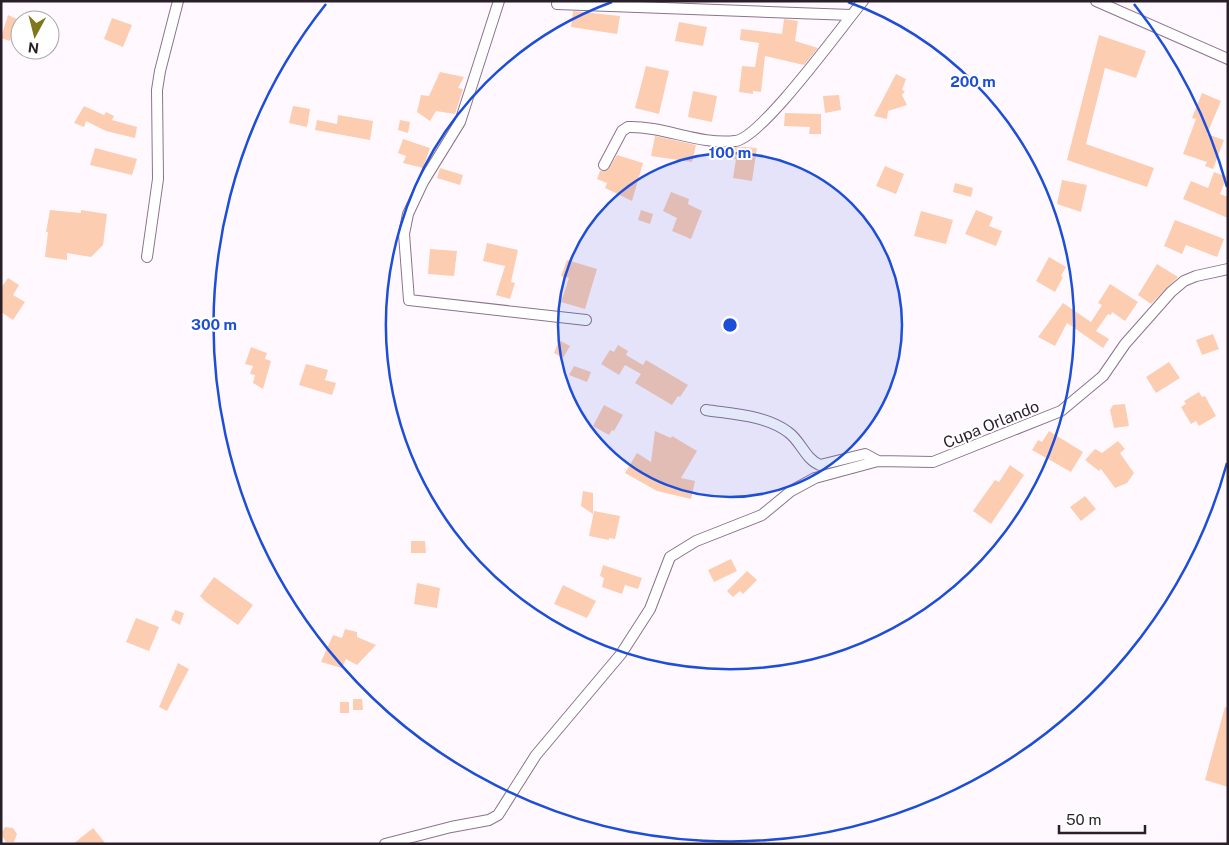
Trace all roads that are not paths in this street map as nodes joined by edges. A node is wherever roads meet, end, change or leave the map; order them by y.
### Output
1 (178, 1) edge
2 (499, 1) edge
3 (863, 1) edge
4 (1096, 1) edge
5 (557, 4) dead end
6 (851, 15) junction
7 (1228, 59) edge
8 (604, 164) dead end
9 (147, 257) dead end
10 (1228, 269) edge
11 (586, 320) dead end
12 (706, 410) dead end
13 (878, 461) junction
14 (386, 844) edge

1 - 9 street
2 - 11 street
3 - 6 street
4 - 7 street
5 - 6 street
6 - 8 street
10 - 13 street, Cupa Orlando
12 - 13 street
13 - 14 street, Cupa Orlando

